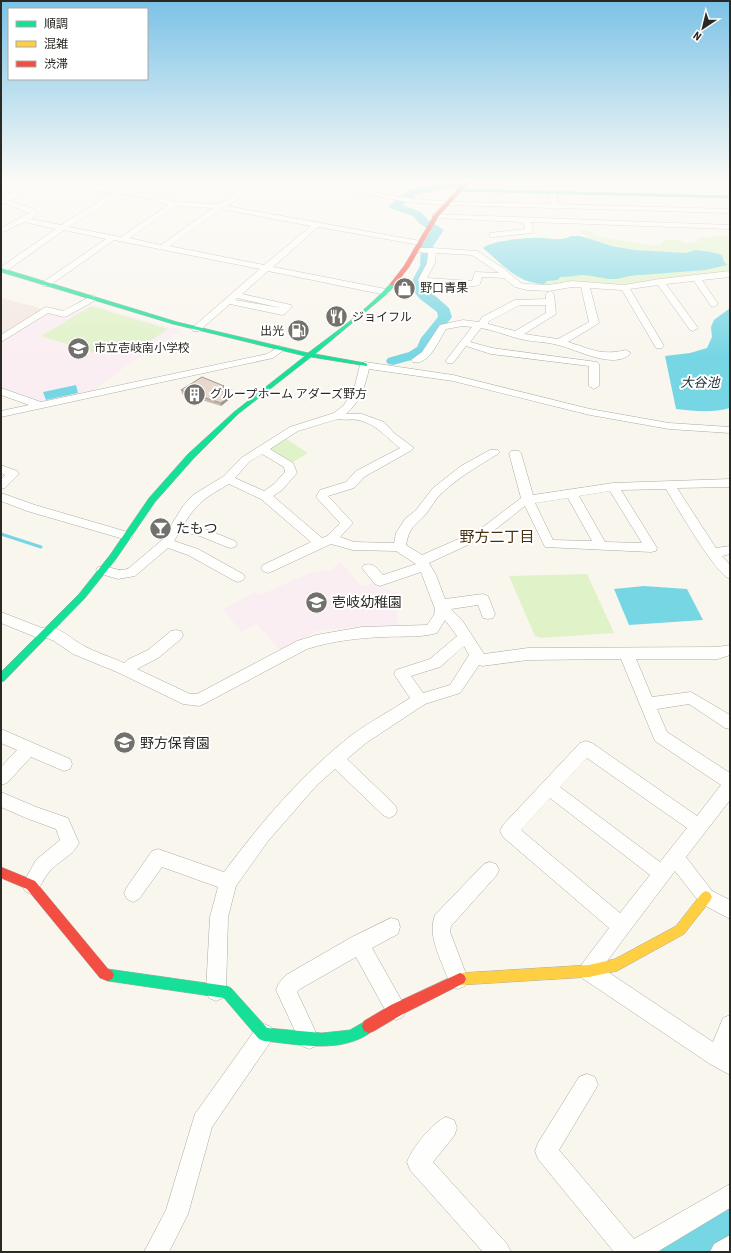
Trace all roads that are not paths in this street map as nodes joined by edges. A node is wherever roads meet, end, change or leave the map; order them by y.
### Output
1 (47, 238) edge
2 (111, 238) edge
3 (175, 238) edge
4 (300, 238) edge
5 (381, 238) edge
6 (426, 238) edge
7 (122, 239) edge
8 (163, 247) junction
9 (423, 248) junction
10 (265, 268) junction
11 (2, 270) edge
12 (730, 274) edge
13 (501, 276) dead end
14 (696, 278) junction
15 (660, 282) junction
16 (46, 284) junction
17 (585, 285) junction
18 (549, 288) junction
19 (625, 288) junction
20 (386, 292) junction
21 (93, 298) junction
22 (230, 298) junction
23 (551, 302) junction
24 (714, 304) dead end
25 (481, 325) junction
26 (196, 328) junction
27 (693, 328) dead end
28 (515, 335) junction
29 (529, 338) junction
30 (1, 339) edge
31 (560, 342) junction
32 (465, 343) junction
33 (659, 346) dead end
34 (280, 349) junction
35 (626, 353) dead end
36 (308, 355) junction
37 (524, 355) junction
38 (416, 360) dead end
39 (450, 361) dead end
40 (365, 365) junction
41 (594, 386) dead end
42 (1, 391) edge
43 (39, 405) junction
44 (1, 414) edge
45 (338, 415) junction
46 (730, 430) edge
47 (262, 449) junction
48 (494, 452) dead end
49 (515, 453) dead end
50 (1, 469) edge
51 (228, 479) junction
52 (1, 484) edge
53 (669, 485) junction
54 (729, 486) edge
55 (613, 487) junction
56 (571, 493) junction
57 (265, 496) junction
58 (1, 497) edge
59 (528, 500) junction
60 (176, 526) junction
61 (127, 536) junction
62 (326, 541) junction
63 (166, 543) junction
64 (231, 544) dead end
65 (601, 546) junction
66 (399, 547) junction
67 (730, 550) edge
68 (713, 553) junction
69 (423, 564) junction
70 (267, 568) dead end
71 (369, 568) dead end
72 (102, 570) junction
73 (730, 574) edge
74 (238, 577) dead end
75 (441, 607) junction
76 (488, 614) dead end
77 (1, 617) edge
78 (45, 633) junction
79 (176, 635) dead end
80 (466, 638) junction
81 (724, 652) edge
82 (627, 654) junction
83 (476, 657) junction
84 (730, 662) edge
85 (126, 670) junction
86 (1, 678) edge
87 (420, 700) junction
88 (648, 704) junction
89 (730, 722) edge
90 (1, 736) edge
91 (29, 748) junction
92 (336, 759) junction
93 (64, 764) dead end
94 (1, 778) edge
95 (730, 782) edge
96 (730, 787) edge
97 (548, 788) junction
98 (1, 799) edge
99 (389, 810) dead end
100 (698, 826) junction
101 (674, 858) junction
102 (490, 870) dead end
103 (1, 872) edge
104 (662, 874) junction
105 (228, 882) junction
106 (31, 885) junction
107 (133, 893) dead end
108 (706, 897) junction
109 (730, 910) edge
110 (621, 926) junction
111 (391, 927) dead end
112 (359, 944) junction
113 (589, 971) junction
114 (458, 979) junction
115 (216, 991) junction
116 (396, 1010) junction
117 (730, 1025) edge
118 (264, 1034) junction
119 (309, 1039) junction
120 (724, 1061) edge
121 (587, 1085) dead end
122 (446, 1128) dead end
123 (730, 1195) edge
124 (730, 1247) edge
125 (156, 1252) edge
126 (499, 1252) edge
127 (629, 1252) edge
128 (635, 1252) edge
129 (722, 1252) edge

1 - 11 street
2 - 16 street
3 - 8 street
4 - 10 street
5 - 9 street
6 - 9 street
7 - 8 street
8 - 10 street
9 - 13 street
9 - 18 street
9 - 20 street
10 - 20 street
10 - 22 street
11 - 16 street
12 - 14 street
14 - 15 street
14 - 24 street
15 - 19 street
15 - 27 street
16 - 21 street
17 - 18 street
17 - 19 street
17 - 31 street
18 - 23 street
19 - 33 street
20 - 36 street
21 - 26 street
21 - 30 street
22 - 22 street
22 - 26 street
23 - 25 street
23 - 28 street
25 - 28 street
25 - 32 street
25 - 38 street
26 - 34 street
28 - 29 street
29 - 31 street
29 - 37 street
31 - 35 street
32 - 37 street
32 - 39 street
34 - 36 street
34 - 43 street
36 - 40 street
36 - 61 street
37 - 41 street
40 - 45 street
40 - 46 street
42 - 43 street
43 - 44 street
45 - 47 street
45 - 62 street
47 - 51 street
47 - 57 street
48 - 66 street
49 - 59 street
50 - 52 street
51 - 57 street
51 - 60 street
53 - 54 street
53 - 55 street
53 - 68 street
55 - 56 street
55 - 65 street
56 - 59 street
56 - 65 street
57 - 62 street
58 - 61 street
59 - 65 street
59 - 69 street
60 - 63 street
60 - 64 street
61 - 72 street
62 - 66 street
62 - 70 street
63 - 72 street
63 - 74 street
66 - 69 street
67 - 68 street
68 - 73 street
69 - 71 street
69 - 75 street
72 - 78 street
75 - 76 street
75 - 80 street
75 - 85 street
77 - 78 street
78 - 85 street
78 - 86 street
79 - 85 street
80 - 83 street
80 - 87 street
81 - 82 street
81 - 84 street
82 - 83 street
82 - 88 street
83 - 87 street
87 - 92 street
88 - 89 street
88 - 95 street
90 - 91 street
91 - 93 street
91 - 94 street
92 - 99 street
92 - 105 street
96 - 100 street
97 - 100 street
97 - 104 street
97 - 110 street
98 - 106 street
100 - 101 street
101 - 104 street
101 - 108 street
102 - 114 street
103 - 106 street
104 - 110 street
105 - 107 street
105 - 115 street
106 - 115 street
108 - 109 street
108 - 113 street
110 - 113 street
111 - 112 street
112 - 116 street
112 - 119 street
113 - 114 street
113 - 120 street
114 - 116 street
115 - 118 street
116 - 119 street
117 - 120 street
118 - 119 street
118 - 125 street
121 - 127 street
122 - 126 street
123 - 128 street
124 - 129 street

